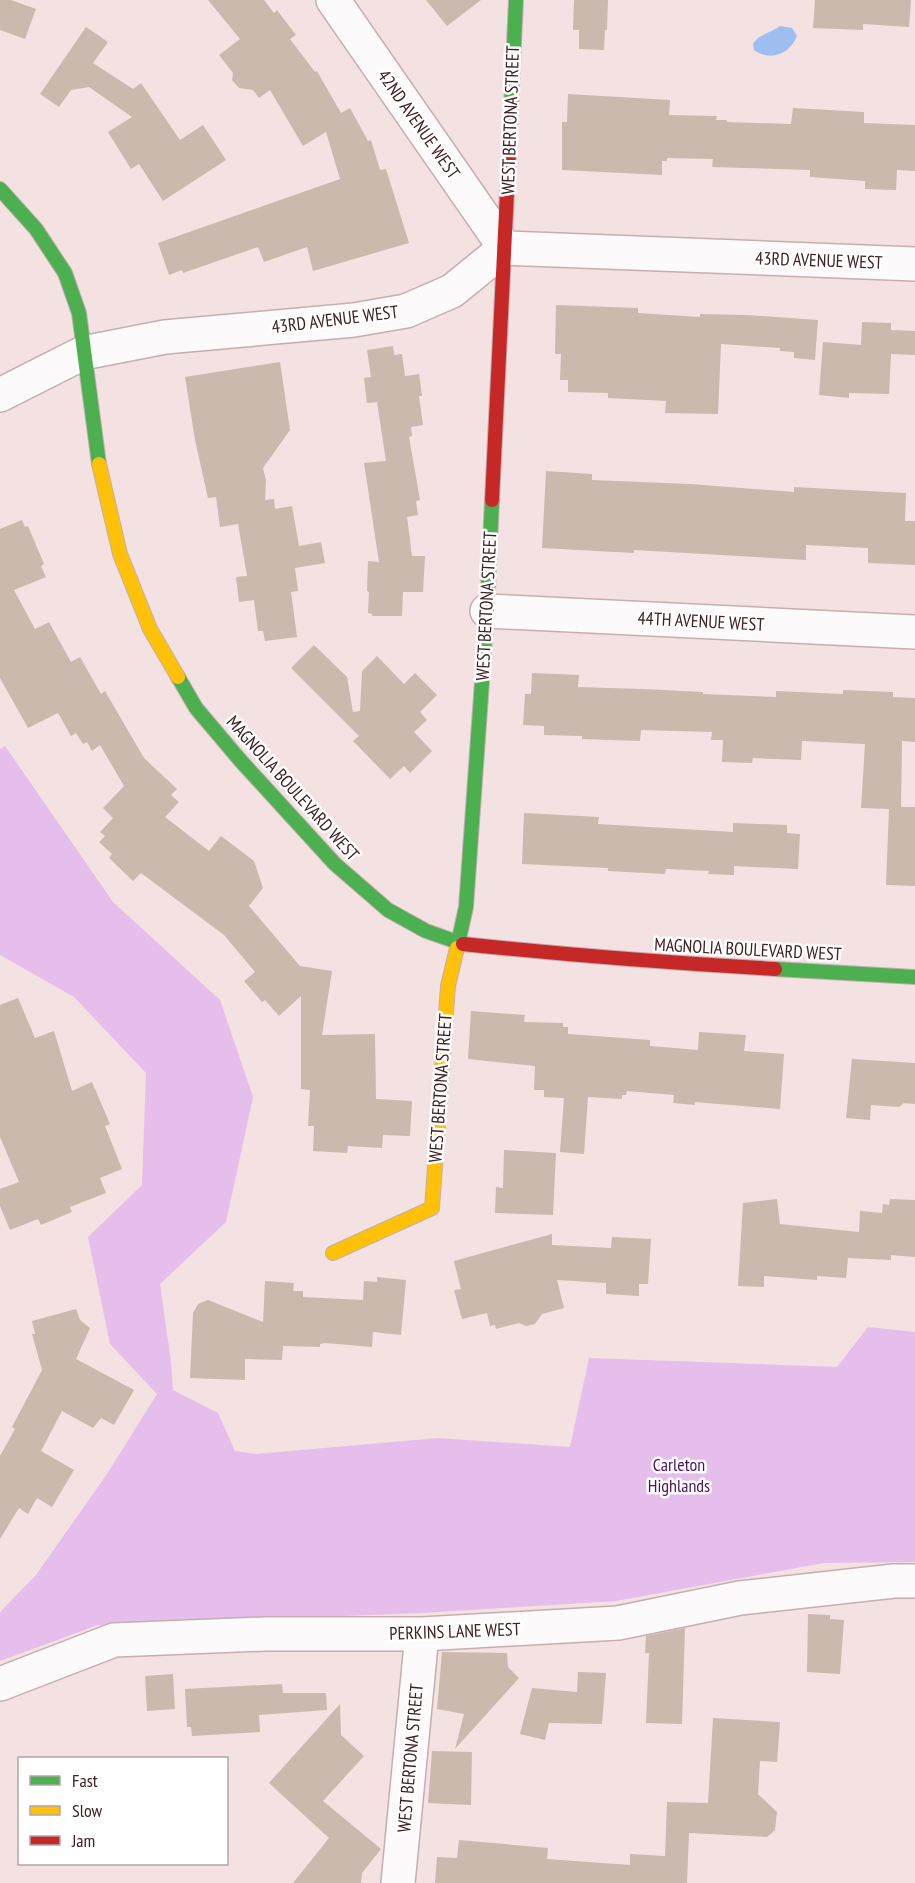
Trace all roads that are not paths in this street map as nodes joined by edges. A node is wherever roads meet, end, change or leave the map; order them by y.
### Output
1 (333, 0) edge
2 (516, 0) edge
3 (0, 189) edge
4 (505, 248) junction
5 (915, 264) edge
6 (83, 353) junction
7 (0, 395) edge
8 (487, 610) junction
9 (915, 632) edge
10 (458, 943) junction
11 (915, 977) edge
12 (333, 1253) dead end
13 (915, 1581) edge
14 (422, 1634) junction
15 (0, 1684) edge
16 (398, 1883) edge

1 - 4 street, 42ND AVENUE WEST
2 - 4 street, WEST BERTONA STREET
3 - 6 street, MAGNOLIA BOULEVARD WEST
4 - 5 street, 43RD AVENUE WEST
4 - 6 street, 43RD AVENUE WEST
4 - 8 street, WEST BERTONA STREET
6 - 7 street, 43RD AVENUE WEST
6 - 10 street, MAGNOLIA BOULEVARD WEST
8 - 9 street, 44TH AVENUE WEST
8 - 10 street, WEST BERTONA STREET
10 - 11 street, MAGNOLIA BOULEVARD WEST
10 - 12 street, WEST BERTONA STREET
13 - 14 street, PERKINS LANE WEST
14 - 15 street, PERKINS LANE WEST
14 - 16 street, WEST BERTONA STREET

